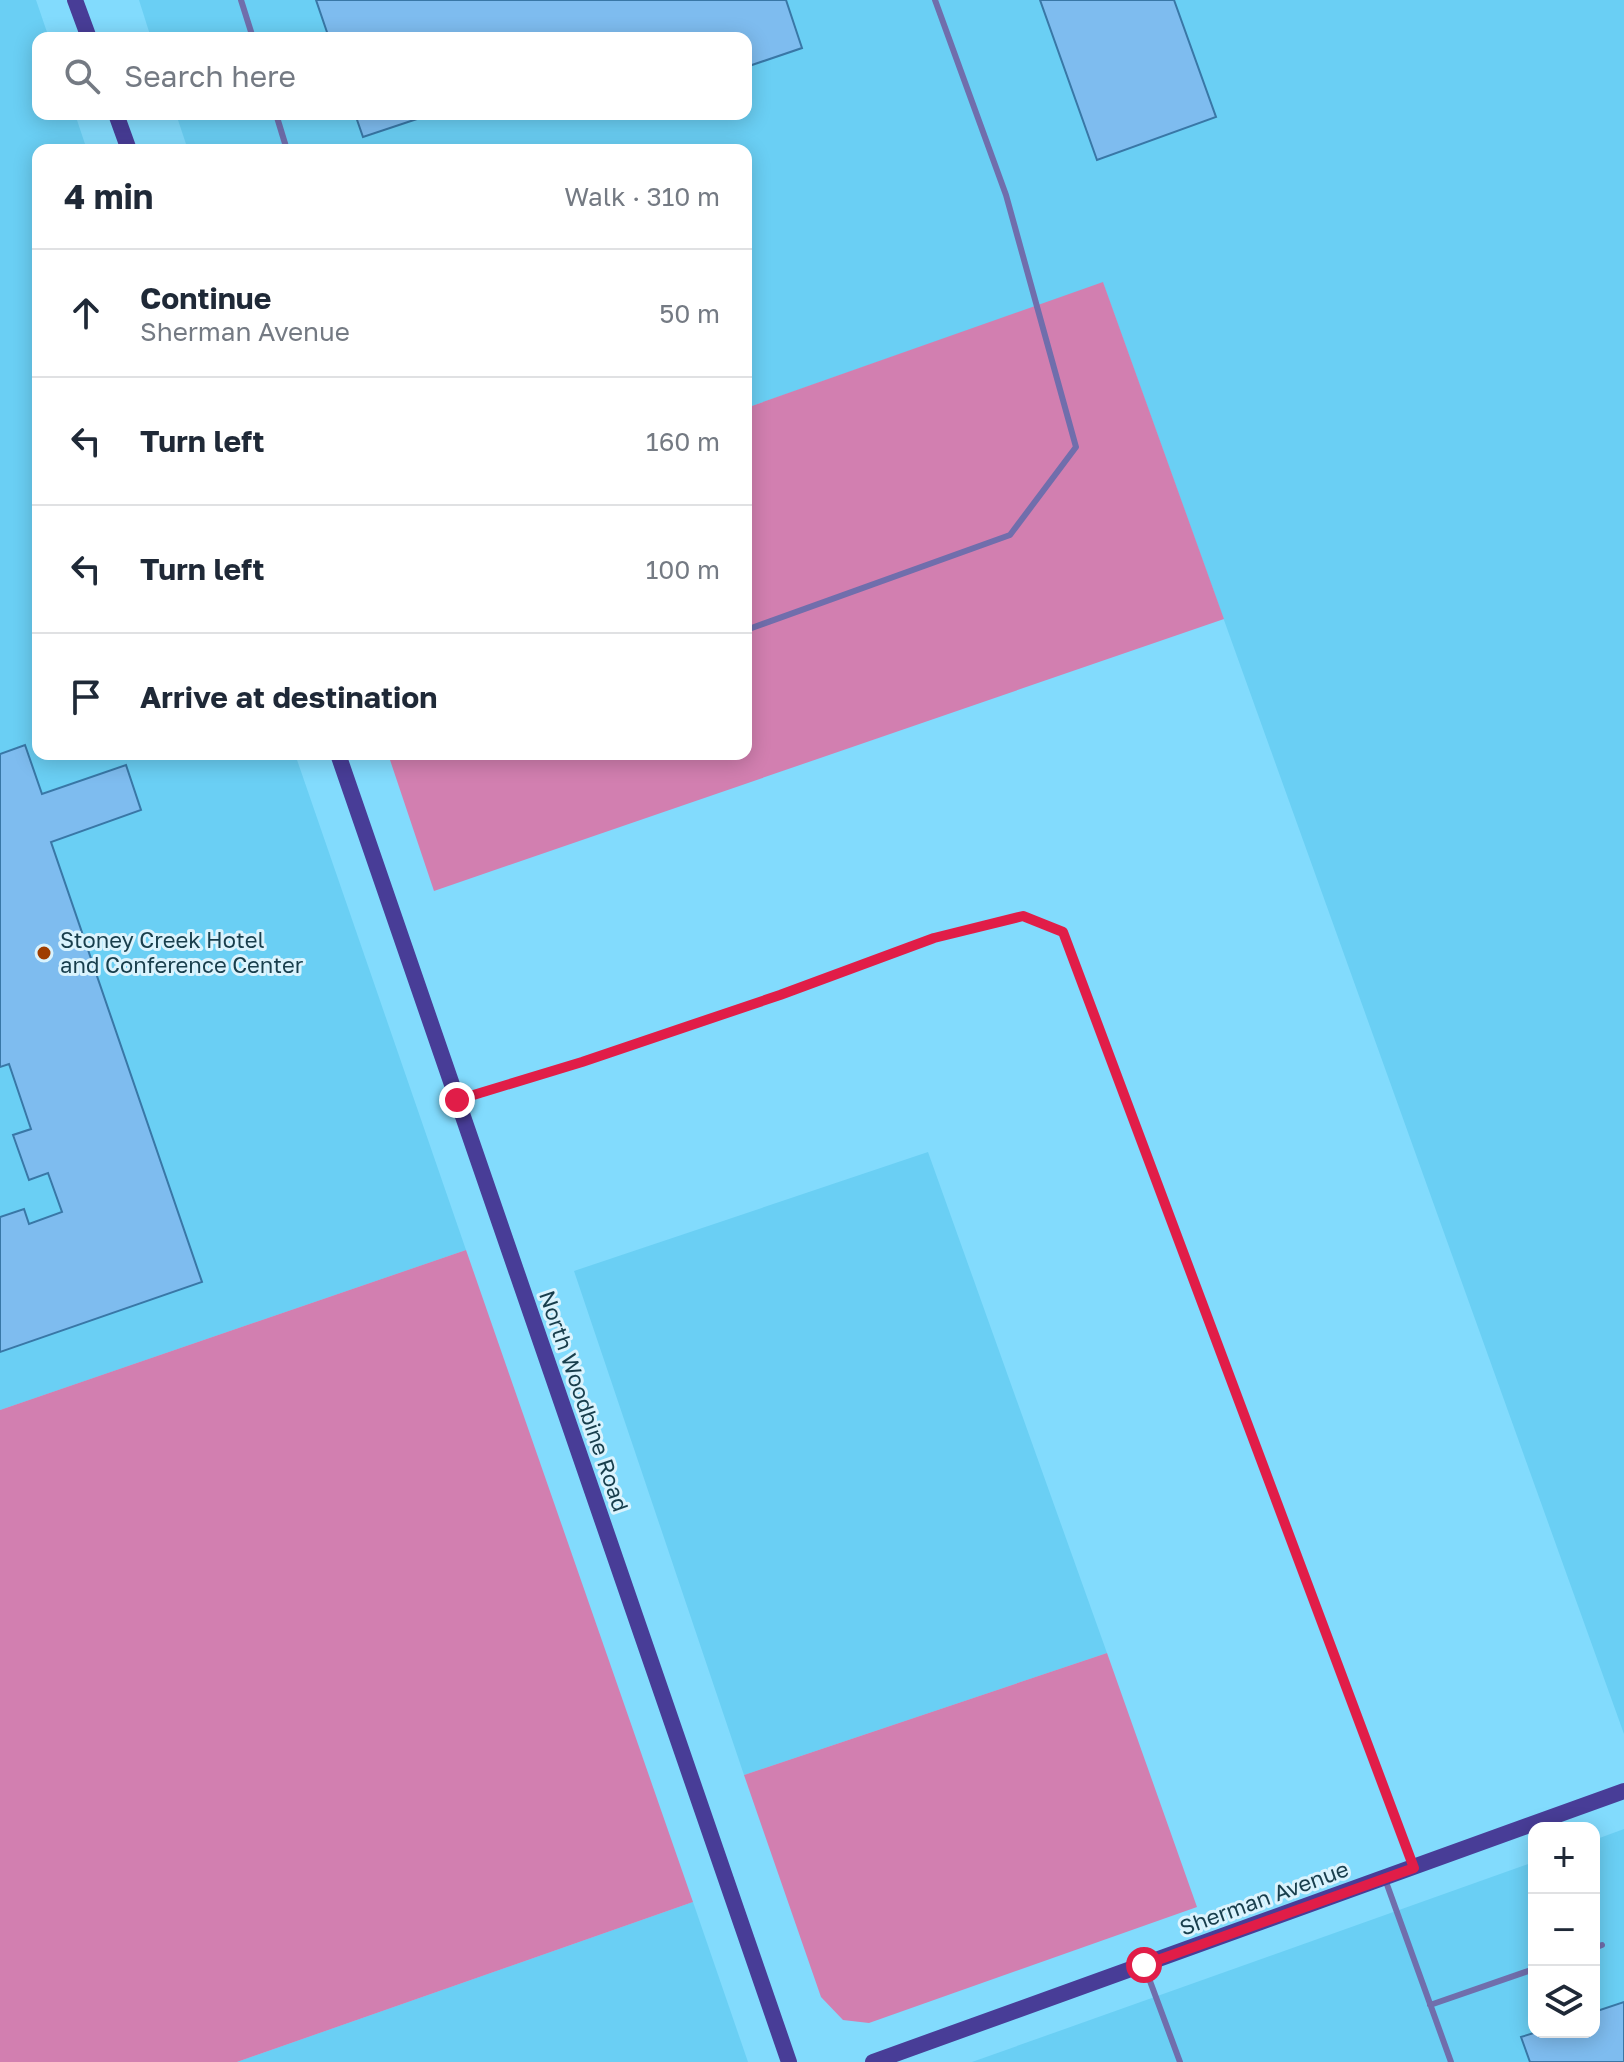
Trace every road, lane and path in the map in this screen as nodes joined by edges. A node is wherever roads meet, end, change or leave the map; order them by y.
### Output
1 (75, 0) edge
2 (241, 0) edge
3 (935, 0) edge
4 (87, 32) edge
5 (251, 32) edge
6 (118, 120) edge
7 (278, 120) edge
8 (127, 144) edge
9 (285, 144) edge
10 (752, 628) edge
11 (340, 760) edge
12 (457, 1100) junction
13 (1624, 1791) edge
14 (1414, 1868) junction
15 (1385, 1879) junction
16 (1144, 1965) junction
17 (1528, 1971) edge
18 (1430, 2005) junction
19 (789, 2062) edge
20 (873, 2062) edge
21 (1180, 2062) edge
22 (1451, 2062) edge

1 - 4 street
2 - 5 lane
3 - 10 lane
6 - 8 street
7 - 9 lane
11 - 12 street, North Woodbine Road
12 - 14 lane
12 - 19 street, North Woodbine Road
13 - 14 street, Sherman Avenue
14 - 15 street, Sherman Avenue
15 - 16 street, Sherman Avenue
15 - 18 lane
16 - 20 street, Sherman Avenue
16 - 21 lane
17 - 18 lane
18 - 22 lane

